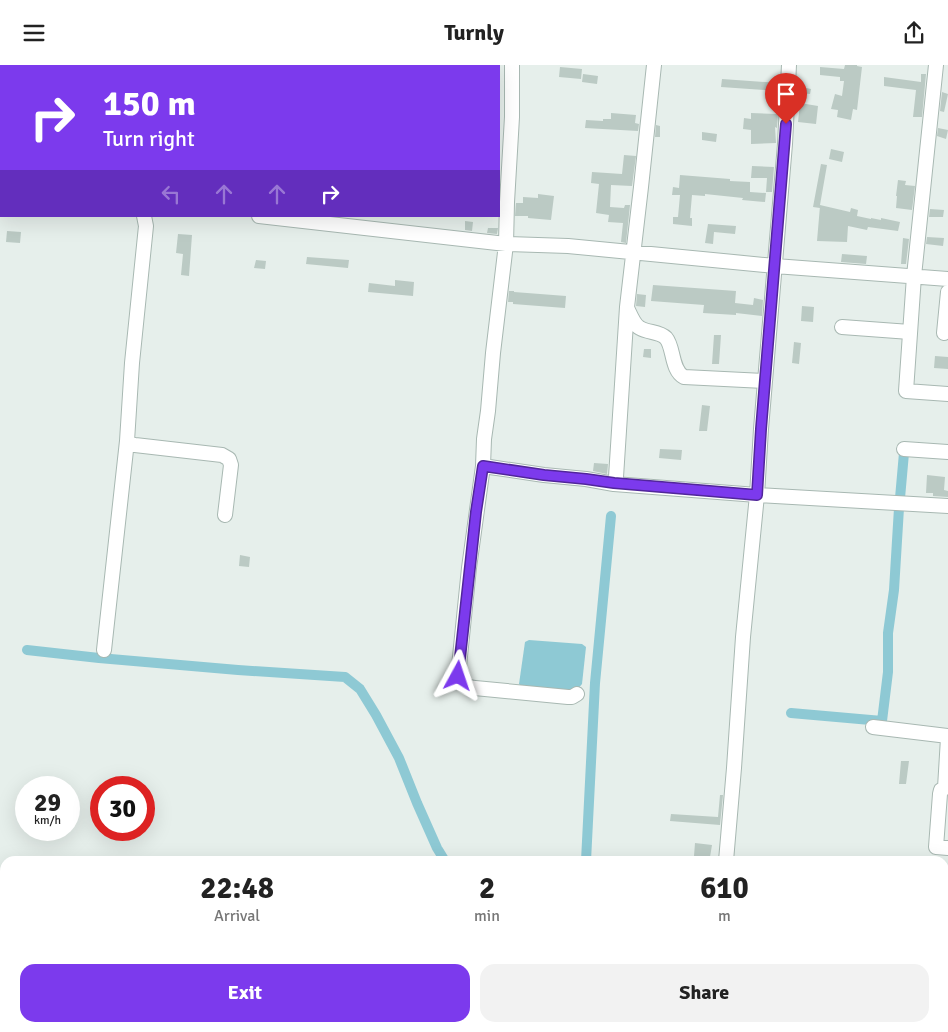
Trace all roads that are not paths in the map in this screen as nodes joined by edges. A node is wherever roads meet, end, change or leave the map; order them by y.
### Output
1 (512, 65) edge
2 (654, 65) edge
3 (789, 65) edge
4 (936, 65) edge
5 (504, 162) edge
6 (144, 217) edge
7 (269, 217) edge
8 (506, 244) junction
9 (633, 252) junction
10 (775, 266) junction
11 (914, 276) junction
12 (948, 279) edge
13 (948, 292) edge
14 (627, 307) junction
15 (842, 327) dead end
16 (910, 332) junction
17 (944, 333) dead end
18 (765, 381) junction
19 (948, 394) edge
20 (126, 441) junction
21 (904, 449) dead end
22 (948, 452) edge
23 (483, 466) junction
24 (614, 483) junction
25 (757, 495) junction
26 (948, 506) edge
27 (225, 515) dead end
28 (104, 650) dead end
29 (578, 694) dead end
30 (873, 727) dead end
31 (948, 737) edge
32 (948, 848) edge
33 (726, 856) edge

1 - 5 street
2 - 9 street
3 - 10 street
4 - 11 street
5 - 8 street
6 - 20 street
7 - 8 street
8 - 9 street
8 - 23 street
9 - 10 street
9 - 14 street
10 - 11 street
10 - 18 street
11 - 12 street
11 - 16 street
13 - 17 street
14 - 18 street
14 - 24 street
15 - 16 street
16 - 19 street
18 - 25 street
20 - 27 street
20 - 28 street
21 - 22 street
23 - 24 street
23 - 29 street
24 - 25 street
25 - 26 street
25 - 33 street
30 - 31 street
31 - 32 street

